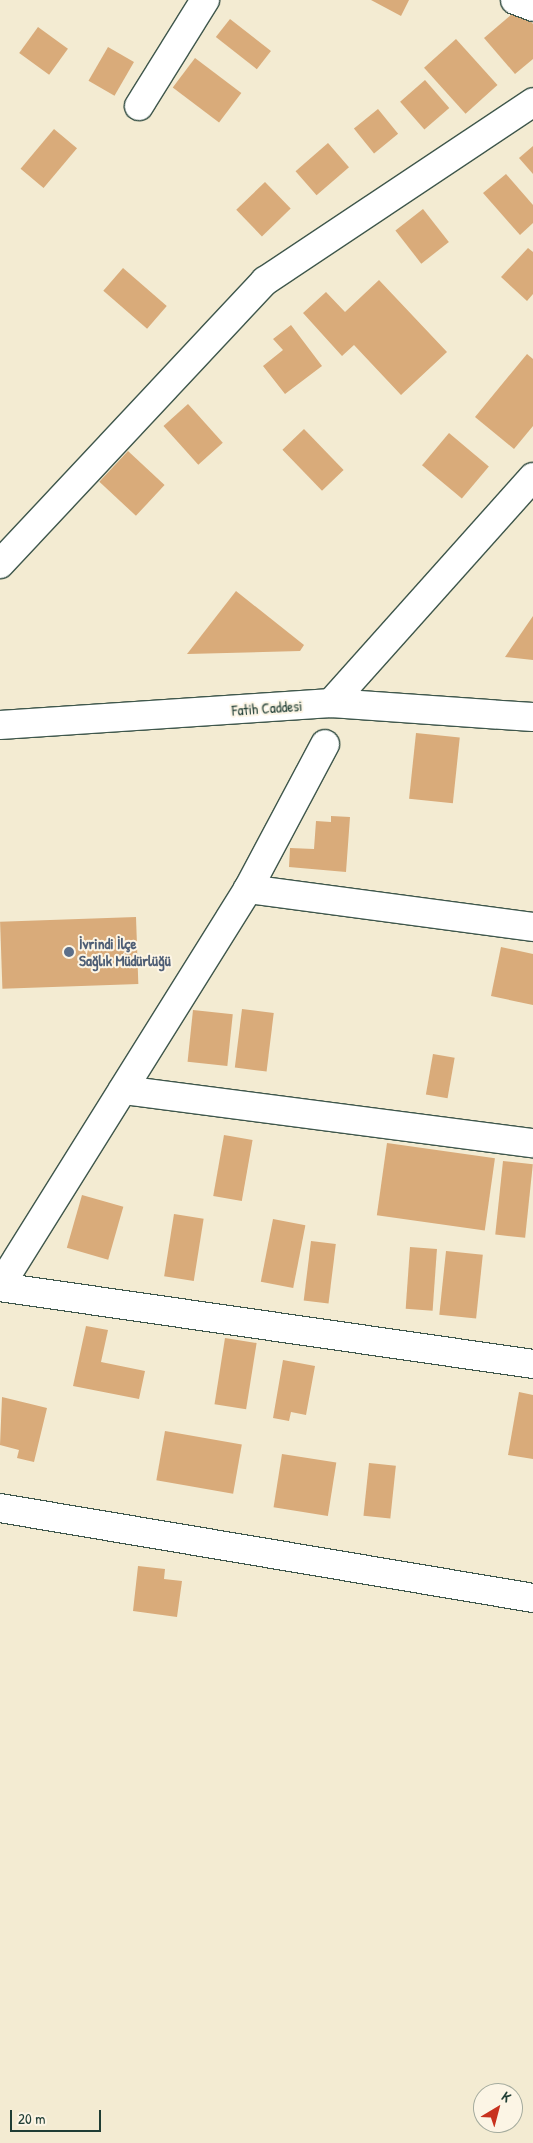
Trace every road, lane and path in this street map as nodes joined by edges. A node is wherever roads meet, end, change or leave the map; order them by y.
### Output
1 (205, 0) edge
2 (515, 0) edge
3 (533, 8) edge
4 (533, 102) edge
5 (139, 106) dead end
6 (533, 477) edge
7 (0, 564) edge
8 (330, 703) junction
9 (533, 718) edge
10 (0, 725) edge
11 (325, 744) dead end
12 (248, 889) junction
13 (533, 926) edge
14 (123, 1090) junction
15 (533, 1143) edge
16 (0, 1287) edge
17 (533, 1364) edge
18 (0, 1508) edge
19 (533, 1598) edge

1 - 5 street
2 - 3 street
4 - 7 street
6 - 8 street
8 - 9 street, Fatih Caddesi
8 - 10 street, Fatih Caddesi
11 - 12 street
12 - 13 street
12 - 14 street
14 - 15 street
14 - 16 street
16 - 17 street
18 - 19 street

